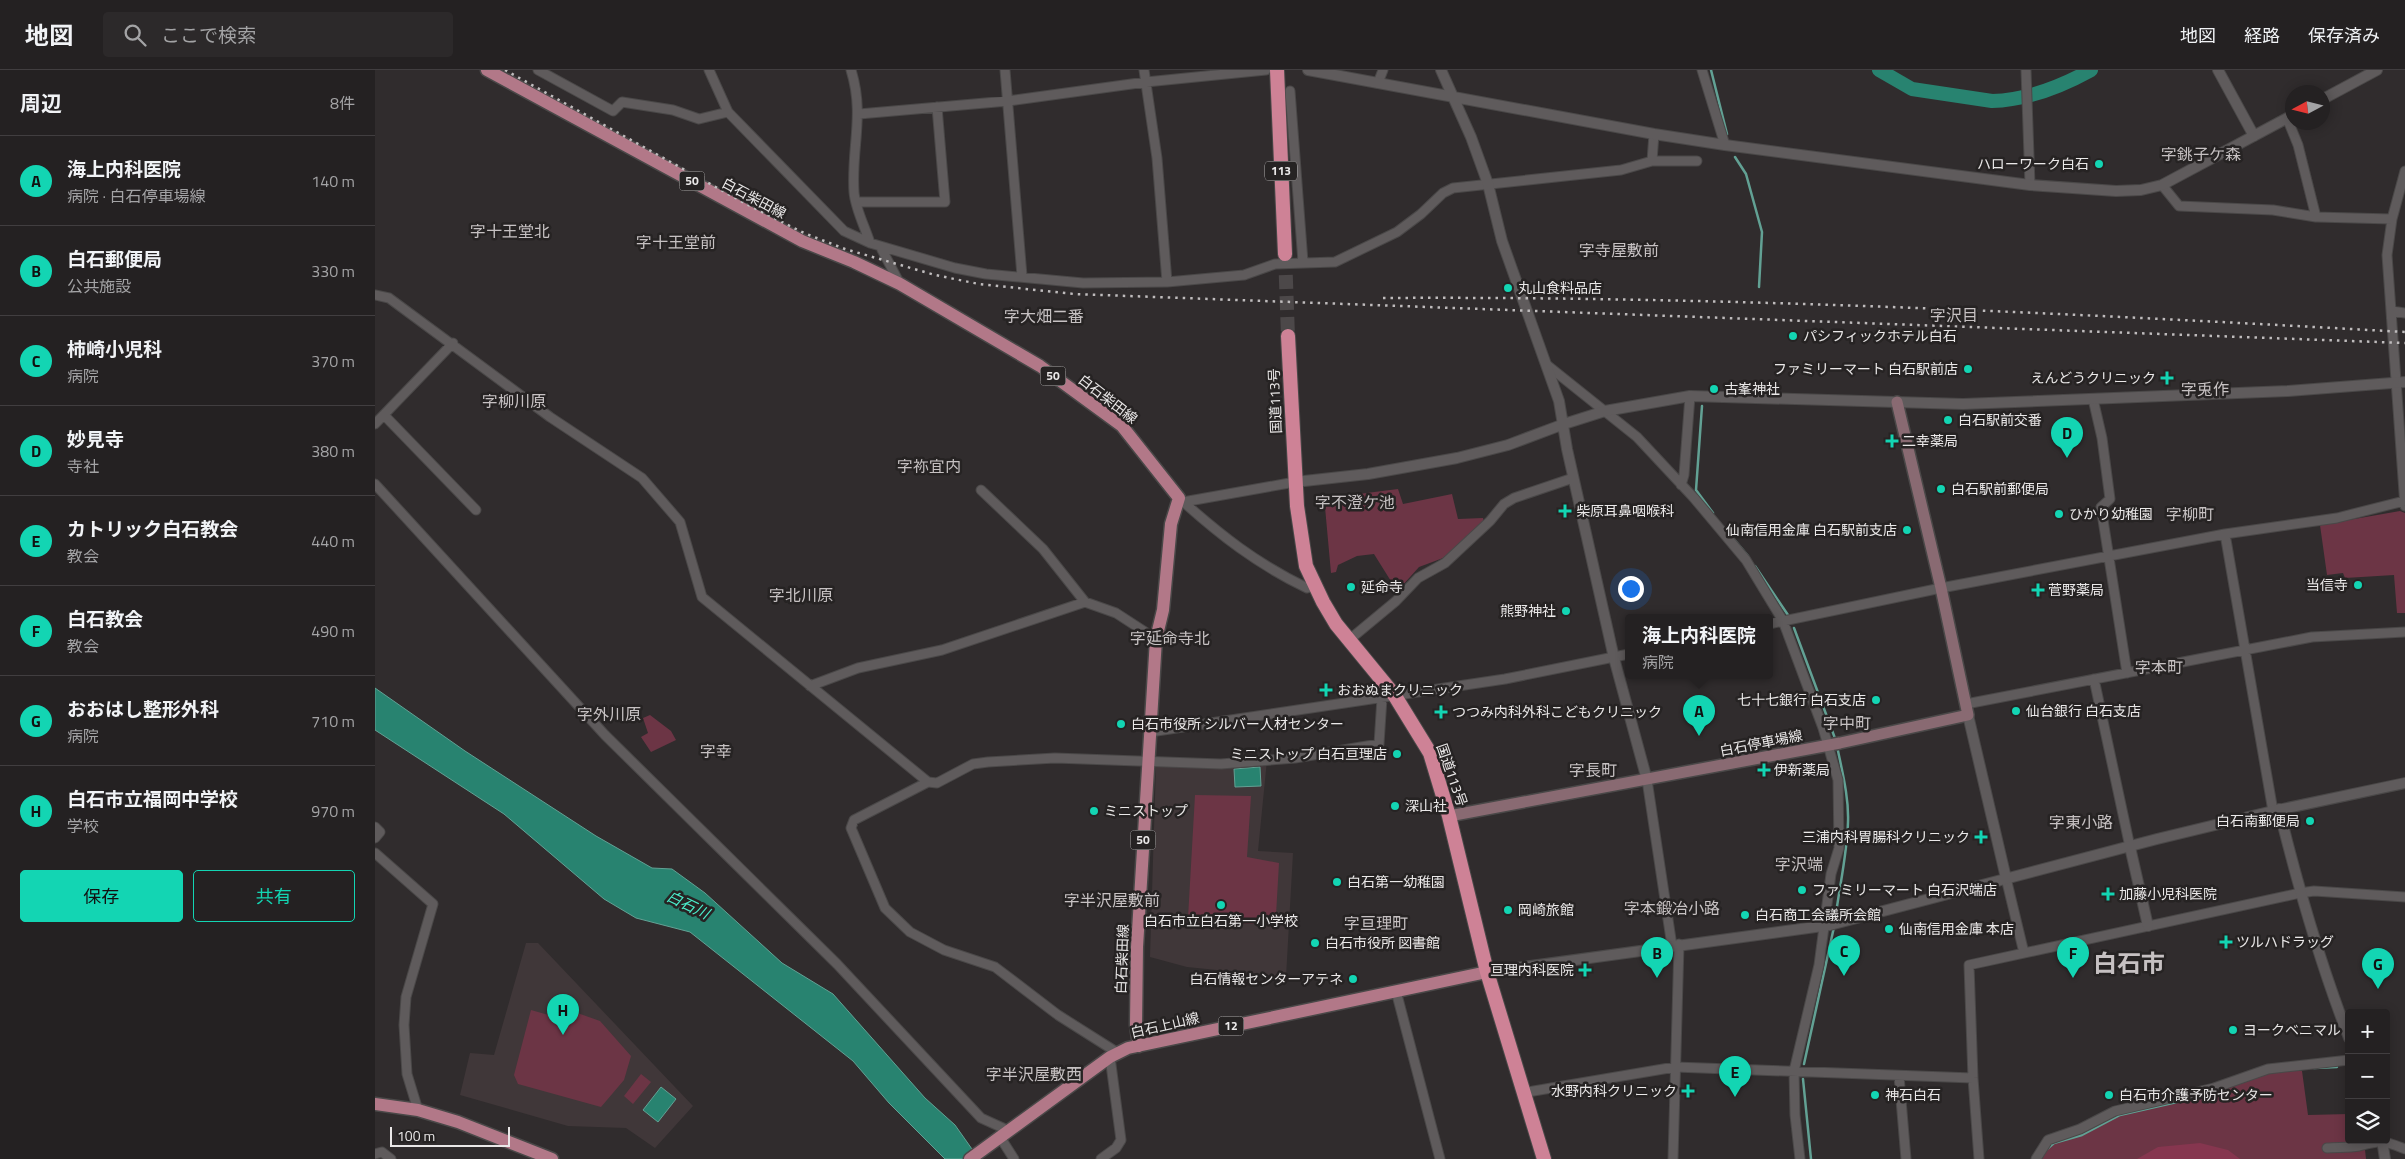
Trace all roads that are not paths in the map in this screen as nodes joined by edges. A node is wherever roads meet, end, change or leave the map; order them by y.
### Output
1 (487, 70) edge
2 (538, 70) edge
3 (709, 70) edge
4 (851, 70) edge
5 (1005, 70) edge
6 (1144, 70) edge
7 (1267, 70) edge
8 (1277, 70) edge
9 (1308, 70) edge
10 (1383, 70) edge
11 (1441, 70) edge
12 (1703, 70) edge
13 (2026, 70) edge
14 (2218, 70) edge
15 (2377, 70) edge
16 (1146, 82) junction
17 (1378, 83) junction
18 (1290, 91) dead end
19 (2330, 94) edge
20 (1452, 97) junction
21 (1008, 101) junction
22 (937, 108) junction
23 (728, 112) junction
24 (859, 114) junction
25 (2285, 119) edge
26 (2294, 130) edge
27 (1654, 134) junction
28 (2254, 136) junction
29 (1725, 145) junction
30 (1652, 161) junction
31 (1697, 161) dead end
32 (2405, 172) edge
33 (1488, 184) junction
34 (2031, 185) junction
35 (2162, 185) junction
36 (856, 202) junction
37 (2316, 216) junction
38 (2392, 219) junction
39 (870, 243) junction
40 (880, 246) junction
41 (1285, 254) tunnel mouth
42 (1303, 262) junction
43 (1022, 276) junction
44 (1167, 282) junction
45 (900, 284) junction
46 (375, 295) edge
47 (2392, 311) junction
48 (2405, 313) edge
49 (1289, 336) tunnel mouth
50 (453, 343) junction
51 (1547, 365) junction
52 (2401, 382) edge
53 (1690, 396) junction
54 (2093, 399) junction
55 (1897, 402) junction
56 (1605, 411) junction
57 (385, 416) junction
58 (375, 424) edge
59 (1564, 424) junction
60 (1573, 478) junction
61 (1295, 482) junction
62 (375, 484) edge
63 (1681, 485) junction
64 (981, 490) dead end
65 (1181, 500) junction
66 (2405, 504) edge
67 (476, 510) dead end
68 (2225, 534) junction
69 (2109, 557) junction
70 (1314, 586) junction
71 (1941, 588) junction
72 (1085, 602) junction
73 (1783, 621) junction
74 (1773, 623) edge
75 (2405, 632) edge
76 (1156, 639) junction
77 (1349, 640) junction
78 (2244, 650) junction
79 (1625, 655) edge
80 (1614, 658) junction
81 (2127, 673) junction
82 (2094, 679) junction
83 (810, 686) junction
84 (1389, 697) junction
85 (1967, 710) junction
86 (1150, 732) junction
87 (1833, 744) junction
88 (1149, 762) junction
89 (1647, 780) junction
90 (928, 782) junction
91 (2405, 783) edge
92 (2276, 810) junction
93 (1449, 816) junction
94 (375, 827) edge
95 (375, 838) edge
96 (2130, 846) junction
97 (375, 853) edge
98 (2006, 878) junction
99 (2300, 893) junction
100 (2405, 897) edge
101 (1831, 925) junction
102 (2147, 926) junction
103 (1675, 945) junction
104 (2024, 953) junction
105 (1487, 972) junction
106 (1396, 991) junction
107 (2345, 1028) edge
108 (1139, 1046) junction
109 (1114, 1055) junction
110 (2345, 1060) edge
111 (1675, 1067) junction
112 (1794, 1070) junction
113 (1899, 1076) junction
114 (1973, 1078) junction
115 (1522, 1094) junction
116 (375, 1104) edge
117 (418, 1110) junction
118 (1000, 1137) junction
119 (2364, 1144) edge
120 (2383, 1144) edge
121 (2390, 1144) edge
122 (2327, 1148) dead end
123 (2405, 1150) edge
124 (375, 1154) edge
125 (391, 1159) edge
126 (552, 1159) edge
127 (970, 1159) edge
128 (1014, 1159) edge
129 (1101, 1159) edge
130 (1441, 1159) edge
131 (1544, 1159) edge
132 (1673, 1159) edge
133 (1800, 1159) edge
134 (1906, 1159) edge
135 (1979, 1159) edge
136 (2037, 1159) edge
137 (2385, 1159) edge

1 - 45 main road, 白石柴田線 / 50
2 - 23 street
3 - 23 street
4 - 24 street
5 - 21 street
6 - 16 street
7 - 16 street
8 - 41 highway, 113
9 - 17 street
10 - 17 street
11 - 20 street
12 - 29 street
13 - 34 street
14 - 28 street
15 - 19 street
16 - 21 street
16 - 44 street
17 - 20 street
18 - 42 street
20 - 27 street
20 - 33 street
21 - 22 street
21 - 43 street
22 - 24 street
22 - 36 street
23 - 39 street
24 - 36 street
25 - 28 street
26 - 37 street
27 - 29 street
27 - 30 street
28 - 35 street
29 - 34 street
30 - 31 street
30 - 33 street
32 - 38 street
33 - 42 street
33 - 51 street
34 - 35 street
35 - 37 street
36 - 39 street
37 - 38 street
38 - 47 street
39 - 40 street
40 - 43 street
40 - 45 street
42 - 44 street
43 - 44 street
45 - 65 main road, 白石柴田線 / 50
46 - 50 street
47 - 48 street
47 - 52 street
49 - 61 highway, 国道113号
50 - 57 street
50 - 83 street
51 - 56 street
51 - 59 street
52 - 54 street
52 - 66 street
53 - 55 street
53 - 56 street
53 - 63 street
54 - 55 street
54 - 69 street
55 - 71 main road
56 - 59 street
56 - 63 street
57 - 58 street
57 - 67 street
59 - 60 street
59 - 61 street
60 - 77 street
60 - 80 street
61 - 65 street
61 - 70 highway, 国道113号
62 - 118 street
63 - 73 street
64 - 72 street
65 - 70 street
65 - 76 main road, 白石柴田線 / 50
66 - 68 street
68 - 69 street
68 - 78 street
69 - 71 street
69 - 81 street
70 - 77 highway, 国道113号
71 - 73 street
71 - 85 main road
72 - 76 street
72 - 83 street
73 - 74 street
73 - 87 street
75 - 78 street
76 - 86 main road, 白石柴田線 / 50
77 - 84 highway, 国道113号
78 - 81 street
78 - 92 street
79 - 80 street
80 - 84 street
80 - 89 street
81 - 82 street
82 - 85 street
82 - 96 street
83 - 90 street
84 - 86 street
84 - 88 street
84 - 93 highway, 国道113号
85 - 87 main road, 白石停車場線
85 - 98 street
86 - 88 main road, 白石柴田線 / 50
87 - 89 main road, 白石停車場線
87 - 101 street
88 - 90 street
88 - 108 main road, 白石柴田線 / 50
89 - 93 main road, 白石停車場線
89 - 103 street
90 - 109 street
91 - 92 street
92 - 96 street
92 - 99 street
93 - 105 highway, 国道113号
94 - 95 street
96 - 98 street
96 - 102 street
97 - 117 street
98 - 101 street
98 - 104 street
99 - 100 street
99 - 102 street
99 - 107 street
101 - 103 street
101 - 112 street
102 - 104 street
103 - 105 street
103 - 111 street
104 - 114 street
105 - 106 main road, 白石上山線 / 12
105 - 115 highway, 国道113号
106 - 108 main road, 白石上山線 / 12
106 - 130 street
108 - 109 main road, 白石上山線 / 12
109 - 118 main road, 白石上山線 / 12
109 - 129 street
110 - 136 street
111 - 112 street
111 - 115 street
111 - 132 street
112 - 113 street
112 - 133 street
113 - 114 street
113 - 134 street
114 - 135 street
115 - 131 highway, 国道113号
116 - 117 main road
117 - 126 main road
118 - 127 main road, 白石上山線 / 12
118 - 128 street
119 - 122 street
120 - 137 street
121 - 123 street
124 - 125 street

